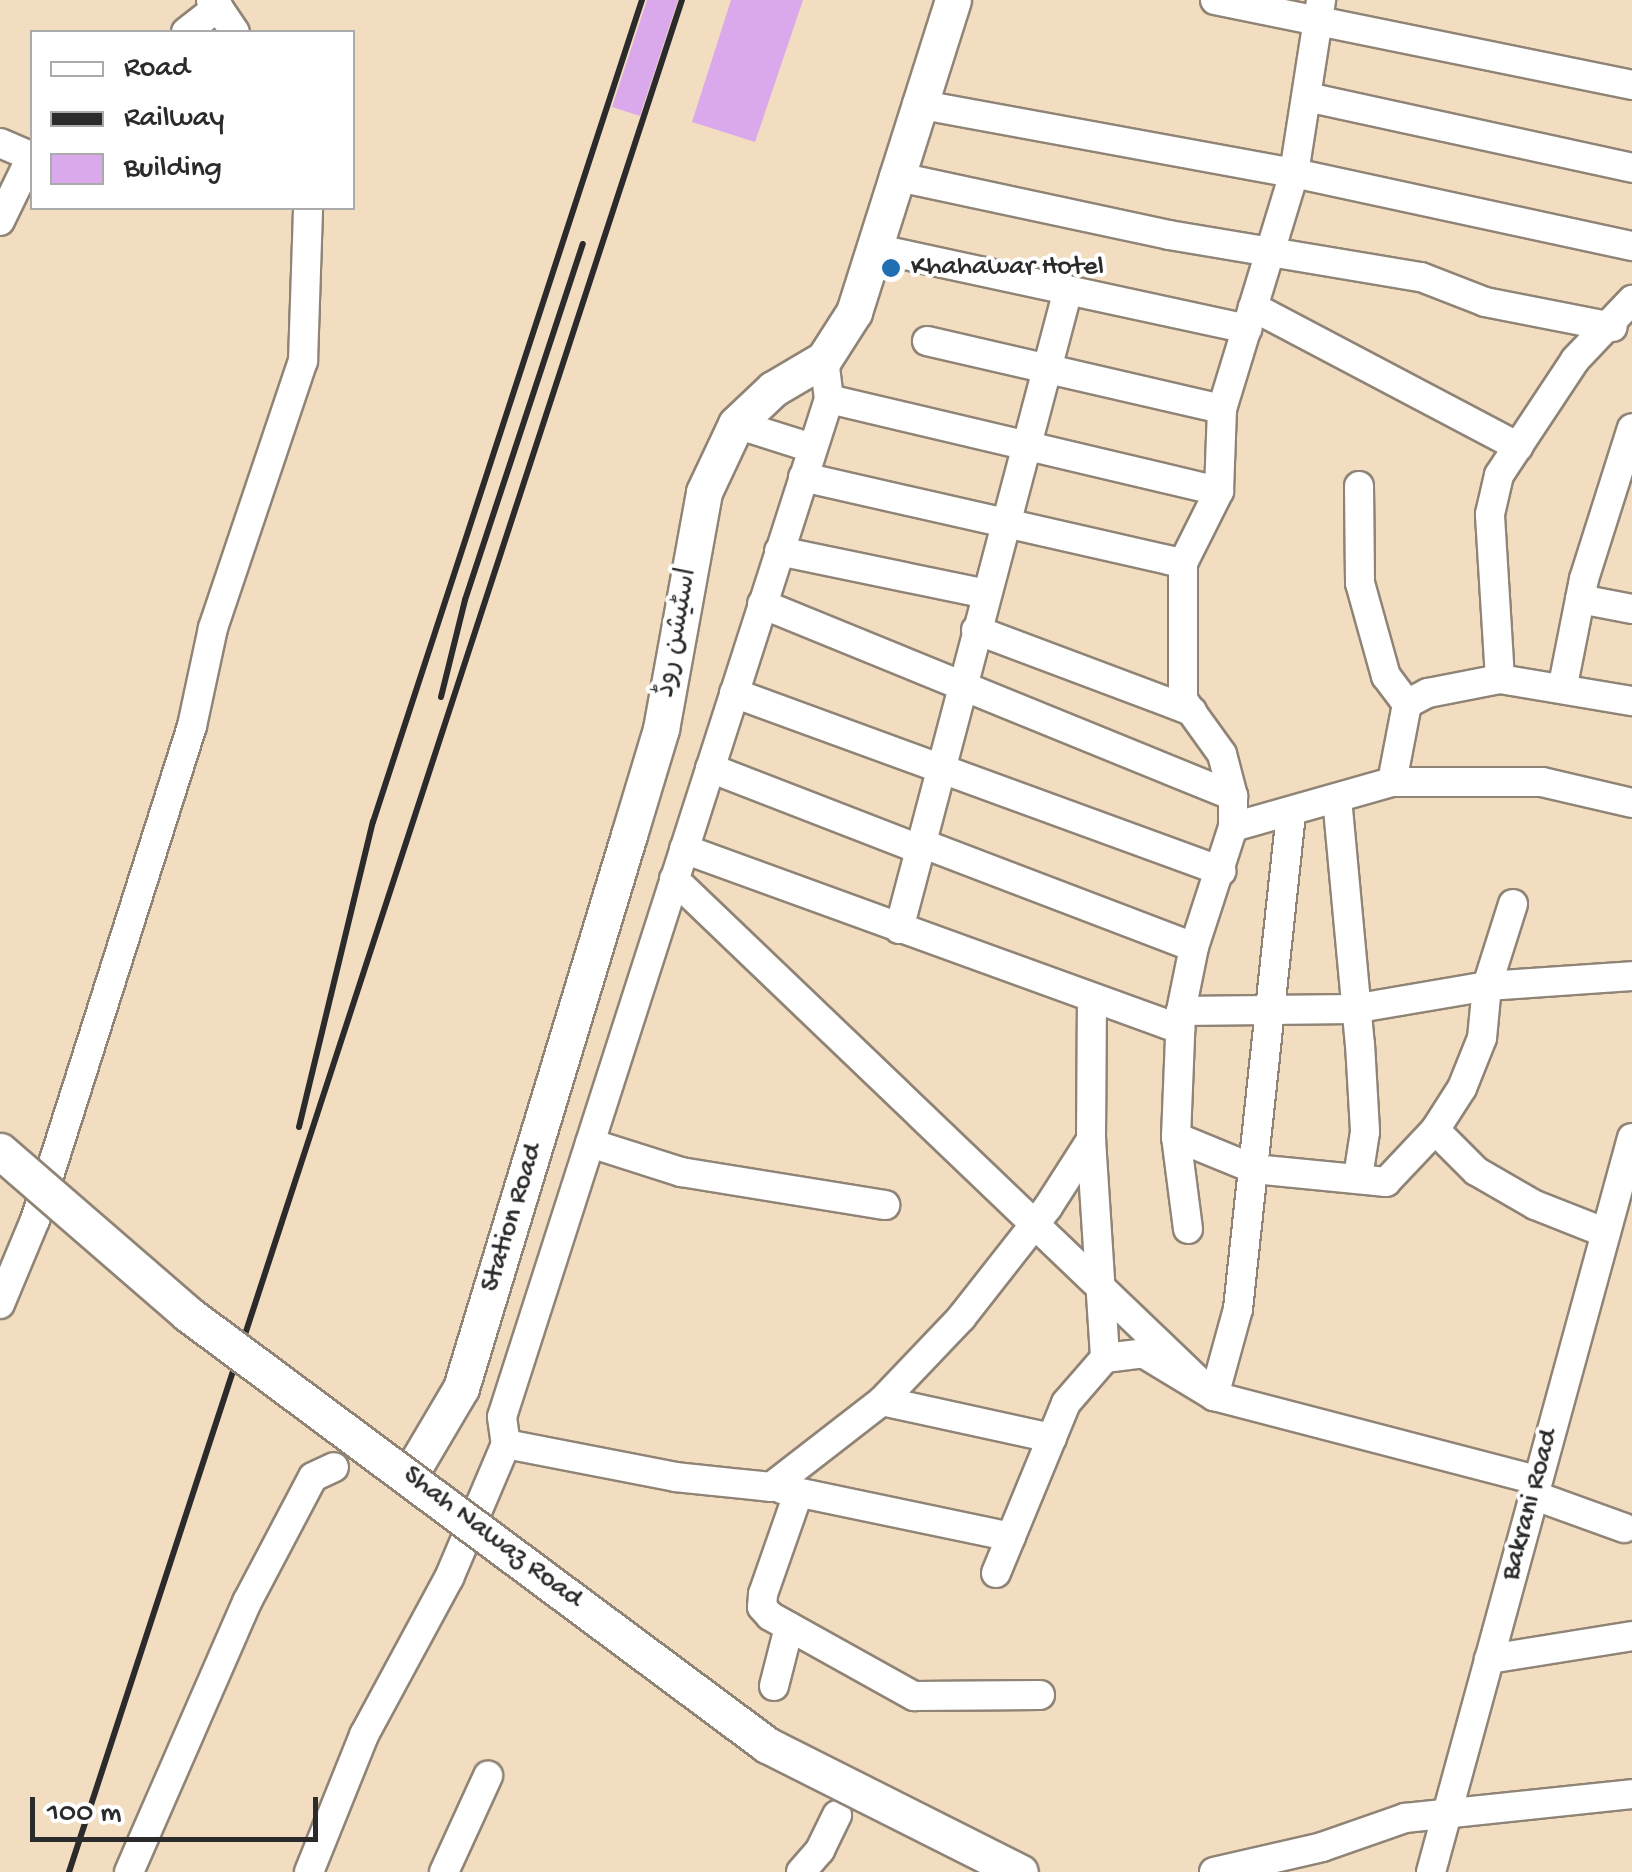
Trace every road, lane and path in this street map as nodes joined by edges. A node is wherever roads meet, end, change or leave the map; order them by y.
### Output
1 (936, 0) edge
2 (953, 0) edge
3 (1215, 0) edge
4 (214, 3) edge
5 (1319, 10) edge
6 (188, 30) edge
7 (234, 30) edge
8 (1632, 85) edge
9 (1307, 98) junction
10 (916, 104) junction
11 (0, 143) edge
12 (30, 155) edge
13 (30, 160) edge
14 (1632, 168) edge
15 (1294, 173) junction
16 (894, 176) junction
17 (308, 210) edge
18 (0, 221) edge
19 (1632, 246) edge
20 (873, 248) junction
21 (1270, 250) junction
22 (1068, 290) junction
23 (1632, 300) edge
24 (1250, 318) junction
25 (1613, 327) junction
26 (927, 341) dead end
27 (824, 359) junction
28 (1046, 368) junction
29 (829, 399) junction
30 (1222, 409) junction
31 (736, 424) junction
32 (1632, 428) edge
33 (1024, 440) junction
34 (1518, 447) junction
35 (812, 448) junction
36 (803, 477) junction
37 (1359, 486) dead end
38 (1219, 491) junction
39 (1006, 522) junction
40 (779, 551) junction
41 (1183, 563) junction
42 (986, 594) junction
43 (1580, 599) junction
44 (762, 604) junction
45 (1632, 609) edge
46 (976, 630) junction
47 (1500, 679) junction
48 (961, 684) junction
49 (1563, 685) junction
50 (734, 693) junction
51 (1632, 701) edge
52 (1407, 704) junction
53 (1192, 711) junction
54 (710, 768) junction
55 (940, 770) junction
56 (1392, 782) junction
57 (1233, 796) junction
58 (1338, 798) junction
59 (1632, 803) edge
60 (1290, 814) junction
61 (1233, 827) junction
62 (920, 846) junction
63 (684, 849) junction
64 (1221, 871) junction
65 (674, 878) junction
66 (1513, 904) dead end
67 (899, 929) junction
68 (1194, 947) junction
69 (594, 950) joint
70 (1632, 976) edge
71 (1487, 986) junction
72 (1092, 1000) junction
73 (1270, 1009) junction
74 (1353, 1009) junction
75 (1180, 1020) junction
76 (1435, 1130) junction
77 (1176, 1136) junction
78 (1091, 1140) junction
79 (590, 1143) junction
80 (0, 1150) edge
81 (1630, 1151) edge
82 (1254, 1170) junction
83 (1358, 1177) junction
84 (885, 1205) dead end
85 (1034, 1224) junction
86 (1188, 1229) dead end
87 (1606, 1232) junction
88 (1100, 1287) junction
89 (0, 1304) edge
90 (1105, 1358) junction
91 (1214, 1396) junction
92 (882, 1401) junction
93 (1052, 1438) junction
94 (506, 1444) junction
95 (334, 1467) dead end
96 (409, 1476) junction
97 (1535, 1488) junction
98 (784, 1490) junction
99 (1624, 1528) dead end
100 (1010, 1537) junction
101 (996, 1573) dead end
102 (789, 1626) junction
103 (1632, 1636) edge
104 (1490, 1660) junction
105 (774, 1686) dead end
106 (1040, 1696) dead end
107 (488, 1776) dead end
108 (1632, 1794) edge
109 (837, 1815) dead end
110 (1448, 1815) junction
111 (129, 1872) edge
112 (309, 1872) edge
113 (444, 1872) edge
114 (800, 1872) edge
115 (1020, 1872) edge
116 (1214, 1872) edge
117 (1431, 1872) edge

1 - 27 main road
2 - 10 main road, اسٹیشن روڈ
3 - 5 street
4 - 6 street
4 - 7 street
5 - 8 street
5 - 9 street
9 - 14 street
9 - 15 street
10 - 15 street
10 - 16 main road, اسٹیشن روڈ
11 - 12 street
13 - 18 street
15 - 19 street
15 - 21 street
16 - 20 main road, اسٹیشن روڈ
16 - 21 street
17 - 89 street
20 - 22 street
20 - 27 main road, اسٹیشن روڈ
21 - 24 street
21 - 25 street
22 - 24 street
22 - 28 street
23 - 25 street
24 - 30 street
24 - 34 street
25 - 34 street
26 - 28 street
27 - 29 street
27 - 31 main road, اسٹیشن روڈ
28 - 30 street
28 - 33 street
29 - 33 street
29 - 35 street
30 - 38 street
31 - 35 street
31 - 69 main road, اسٹیشن روڈ
32 - 43 street
33 - 38 street
33 - 39 street
34 - 47 street
35 - 36 street
36 - 39 street
36 - 40 street
37 - 52 street
38 - 41 street
39 - 41 street
39 - 42 street
40 - 42 street
40 - 44 street
41 - 53 street
42 - 46 street
43 - 45 street
43 - 49 street
44 - 48 street
44 - 50 street
46 - 48 street
46 - 53 street
47 - 49 street
47 - 52 street
48 - 55 street
48 - 57 street
49 - 51 street
50 - 54 street
50 - 55 street
52 - 56 street
53 - 57 street
54 - 62 street
54 - 63 street
55 - 62 street
55 - 64 street
56 - 58 street
56 - 59 street
57 - 61 street
58 - 60 street
58 - 74 street
60 - 61 street
60 - 73 street
61 - 64 street
62 - 67 street
62 - 68 street
63 - 65 street
63 - 67 street
64 - 68 street
65 - 79 street
65 - 85 street
66 - 71 street
67 - 72 street
68 - 75 street
69 - 96 main road, Station Road
70 - 71 street
71 - 74 street
71 - 76 street
72 - 75 street
72 - 78 street
73 - 74 street
73 - 75 street
73 - 82 street
74 - 83 street
75 - 77 street
76 - 83 street
76 - 87 street
77 - 82 street
77 - 86 street
78 - 85 street
78 - 88 street
79 - 84 street
79 - 94 street
80 - 96 main road, Shah Nawaz Road, bridge
81 - 87 street, Bakrani Road
82 - 83 street
82 - 91 street
85 - 88 street
85 - 92 street
87 - 97 street, Bakrani Road
88 - 90 street
88 - 91 street
90 - 91 street
90 - 93 street
91 - 97 street
92 - 93 street
92 - 98 street
93 - 100 street
94 - 98 street
94 - 112 street
95 - 111 street
96 - 115 main road, Shah Nawaz Road, bridge
97 - 99 street
97 - 104 street, Bakrani Road
98 - 100 street
98 - 102 street
100 - 101 street
102 - 105 street
102 - 106 street
103 - 104 street
104 - 110 street, Bakrani Road
107 - 113 street
108 - 110 street
109 - 114 street
110 - 116 street
110 - 117 street, Bakrani Road

